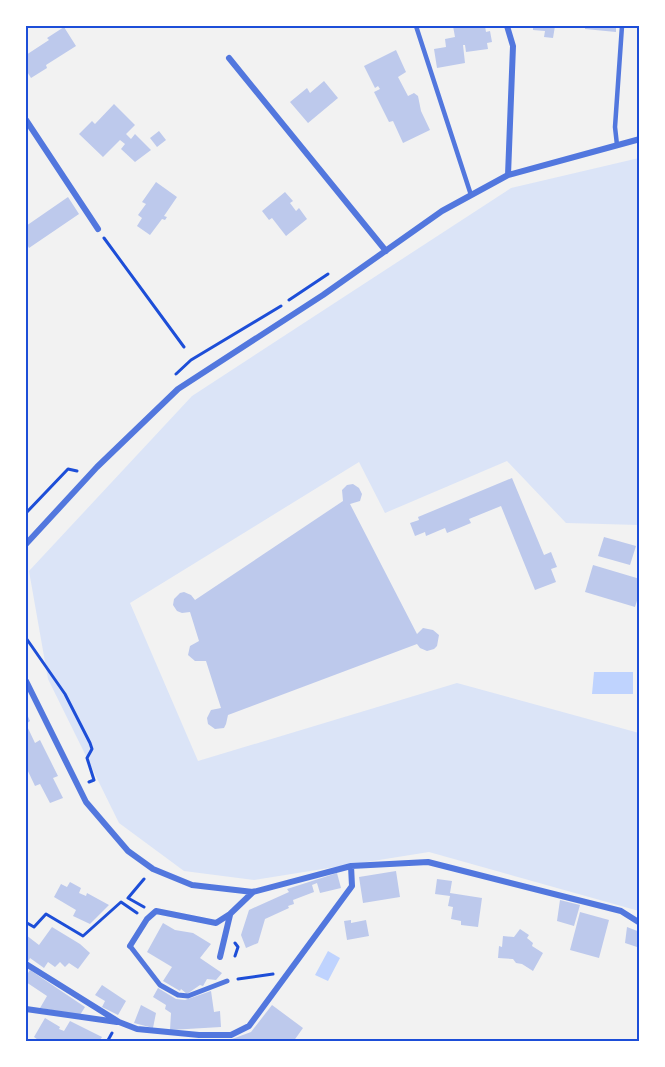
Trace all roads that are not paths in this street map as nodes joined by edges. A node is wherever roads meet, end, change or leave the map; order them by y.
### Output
1 (416, 26) edge
2 (507, 26) edge
3 (622, 26) edge
4 (229, 58) dead end
5 (26, 120) edge
6 (639, 139) edge
7 (616, 145) junction
8 (508, 175) junction
9 (471, 195) junction
10 (98, 229) road end
11 (386, 251) junction
12 (26, 544) edge
13 (26, 681) edge
14 (351, 866) junction
15 (253, 892) junction
16 (230, 914) junction
17 (639, 923) edge
18 (130, 946) joint
19 (220, 957) dead end
20 (26, 964) edge
21 (227, 981) road end
22 (26, 1009) edge
23 (119, 1022) junction

1 - 9 lane
2 - 8 street
3 - 7 lane
4 - 11 street
5 - 10 street
6 - 7 street
7 - 8 street
8 - 9 street
9 - 11 street
11 - 12 street
13 - 15 street
14 - 15 street
14 - 17 street
14 - 23 street
15 - 16 street
16 - 18 street
16 - 19 street
18 - 21 street
20 - 23 street
22 - 23 street

